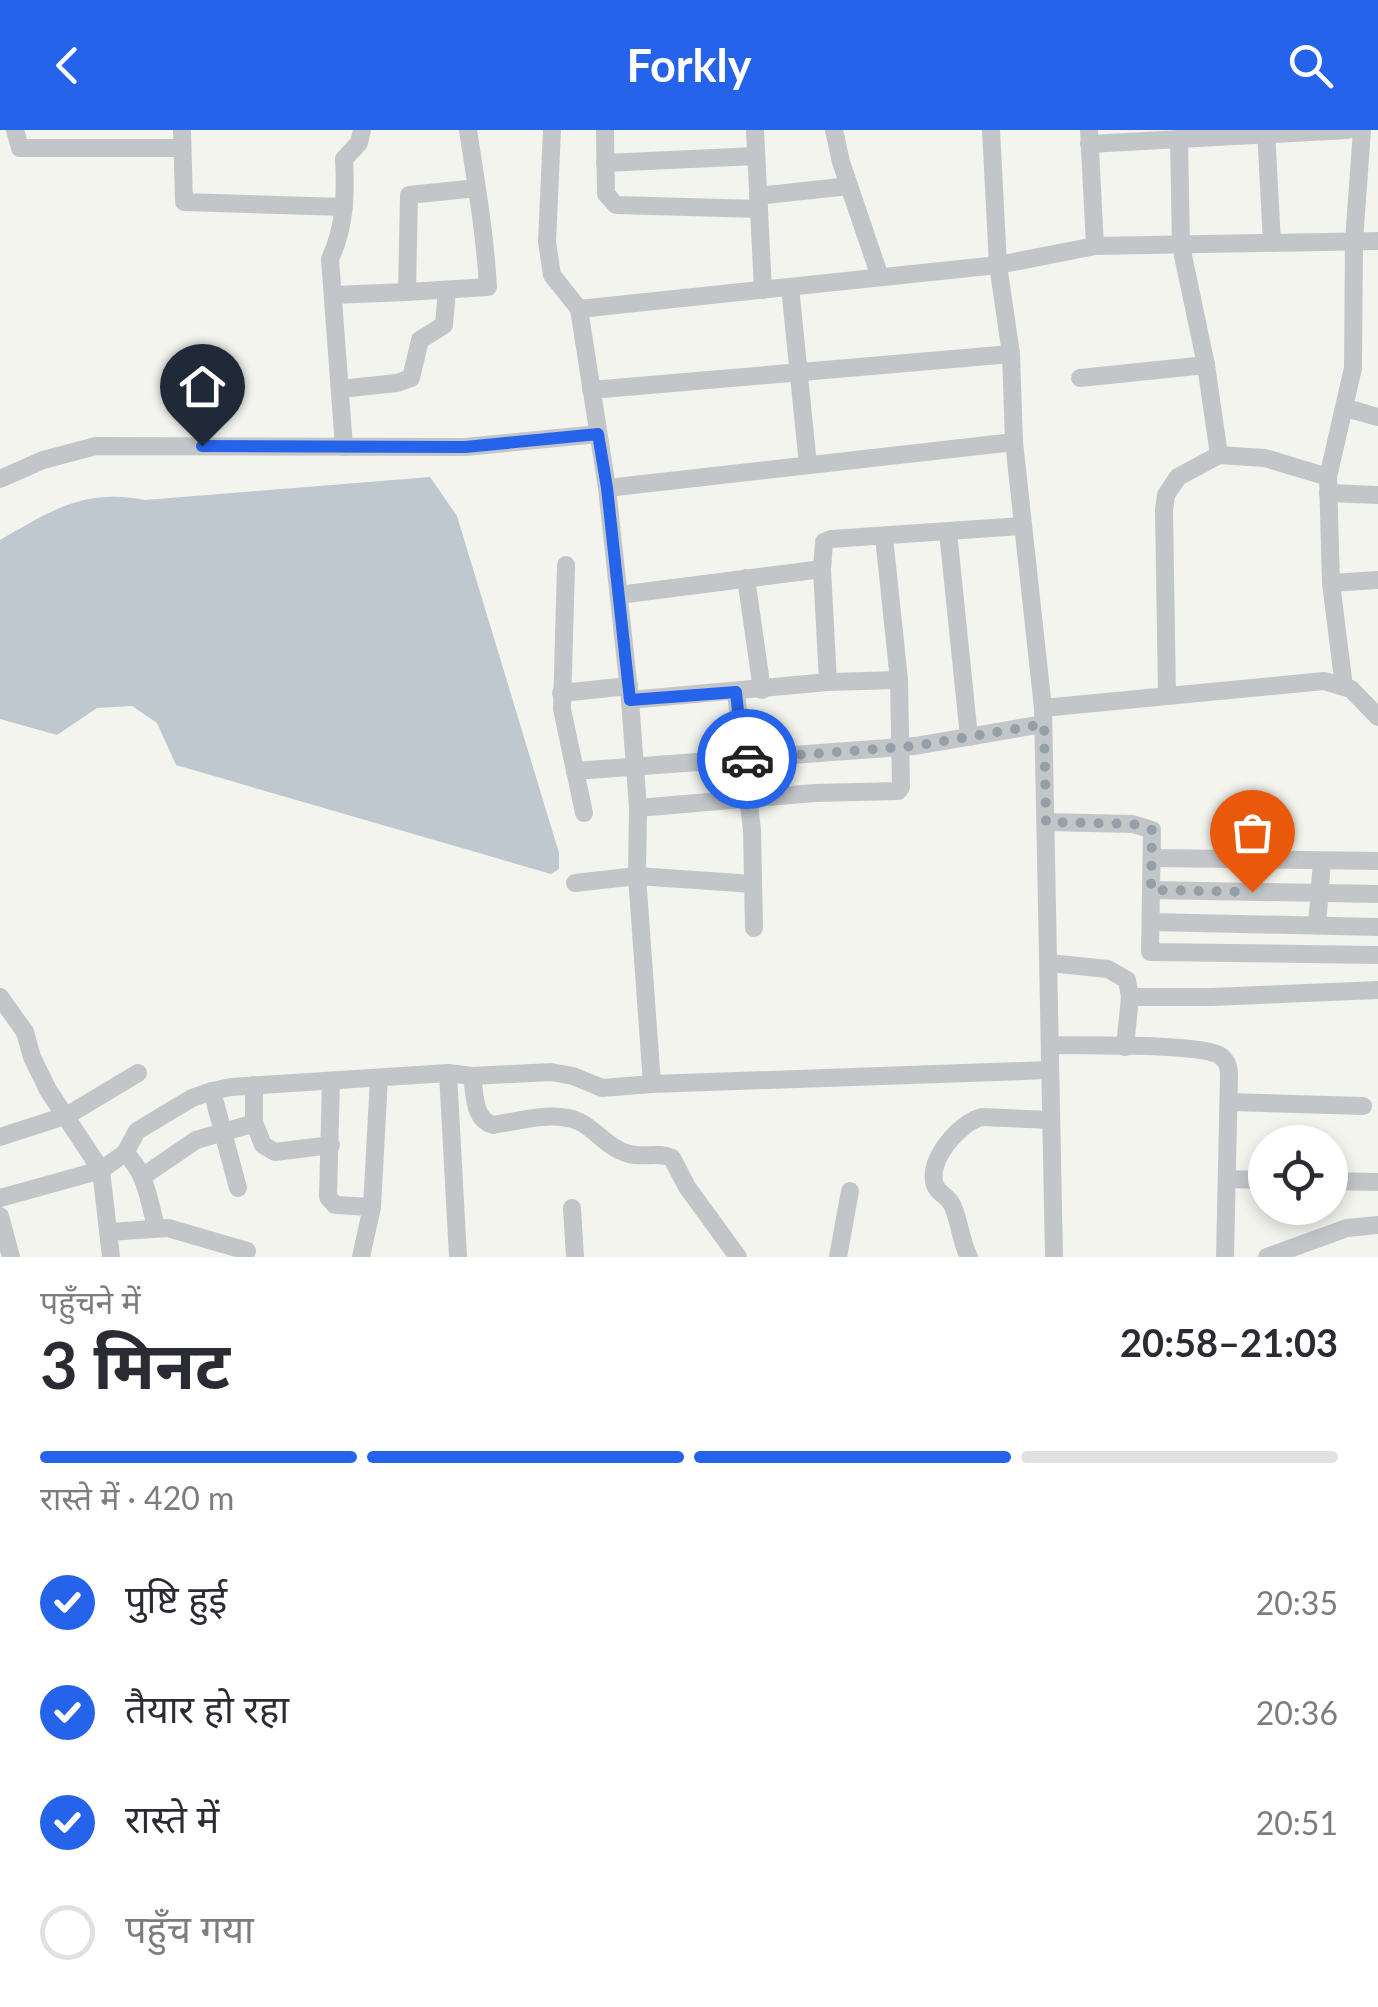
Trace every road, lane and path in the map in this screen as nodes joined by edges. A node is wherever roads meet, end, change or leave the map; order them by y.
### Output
1 (362, 130) edge
2 (468, 130) edge
3 (552, 130) edge
4 (605, 130) edge
5 (755, 130) edge
6 (834, 130) edge
7 (991, 130) edge
8 (1348, 130) edge
9 (1362, 130) edge
10 (1266, 132) edge
11 (1089, 137) edge
12 (182, 139) edge
13 (1179, 139) junction
14 (9, 143) edge
15 (756, 156) junction
16 (605, 163) junction
17 (849, 186) junction
18 (477, 188) junction
19 (759, 202) junction
20 (344, 206) junction
21 (1354, 240) junction
22 (1378, 241) edge
23 (1272, 243) junction
24 (1094, 246) junction
25 (1181, 246) junction
26 (998, 265) junction
27 (880, 278) junction
28 (790, 287) junction
29 (447, 290) junction
30 (763, 290) junction
31 (408, 292) junction
32 (333, 295) junction
33 (579, 309) junction
34 (1011, 354) junction
35 (1206, 366) junction
36 (799, 372) junction
37 (1080, 378) dead end
38 (340, 389) junction
39 (591, 390) junction
40 (1346, 408) junction
41 (1378, 418) edge
42 (598, 434) junction
43 (1014, 442) junction
44 (344, 447) junction
45 (1219, 455) junction
46 (808, 465) junction
47 (0, 478) edge
48 (1328, 485) junction
49 (607, 488) junction
50 (1378, 494) edge
51 (1023, 526) junction
52 (948, 532) junction
53 (884, 537) junction
54 (566, 565) dead end
55 (822, 569) junction
56 (746, 578) junction
57 (1378, 580) edge
58 (1330, 584) junction
59 (620, 595) junction
60 (898, 680) junction
61 (828, 682) junction
62 (1344, 687) junction
63 (762, 690) junction
64 (736, 692) junction
65 (561, 693) junction
66 (630, 693) junction
67 (1167, 696) junction
68 (1043, 716) junction
69 (1378, 717) edge
70 (969, 737) junction
71 (900, 746) junction
72 (743, 760) junction
73 (634, 766) junction
74 (575, 772) junction
75 (749, 798) junction
76 (638, 808) junction
77 (584, 813) dead end
78 (1046, 822) junction
79 (1152, 858) junction
80 (1322, 860) junction
81 (1378, 862) edge
82 (638, 876) junction
83 (575, 883) dead end
84 (753, 884) junction
85 (1151, 890) junction
86 (1319, 893) junction
87 (1378, 894) edge
88 (1151, 922) junction
89 (1317, 926) junction
90 (1378, 927) edge
91 (754, 928) dead end
92 (1378, 955) edge
93 (1048, 963) junction
94 (1378, 990) edge
95 (0, 996) edge
96 (1130, 997) junction
97 (1050, 1045) junction
98 (1125, 1046) junction
99 (1050, 1070) junction
100 (138, 1074) dead end
101 (448, 1074) junction
102 (472, 1076) junction
103 (379, 1078) junction
104 (331, 1080) junction
105 (652, 1084) junction
106 (254, 1086) junction
107 (212, 1091) junction
108 (1229, 1102) junction
109 (1364, 1106) dead end
110 (68, 1114) junction
111 (1051, 1120) junction
112 (254, 1126) junction
113 (223, 1131) junction
114 (0, 1137) edge
115 (330, 1145) junction
116 (124, 1153) junction
117 (101, 1170) junction
118 (142, 1177) junction
119 (1227, 1179) junction
120 (1248, 1180) edge
121 (1348, 1181) edge
122 (1378, 1182) edge
123 (238, 1188) dead end
124 (850, 1191) dead end
125 (0, 1198) edge
126 (372, 1207) junction
127 (572, 1208) dead end
128 (0, 1216) edge
129 (1378, 1225) edge
130 (156, 1227) junction
131 (109, 1232) junction
132 (247, 1251) dead end
133 (11, 1257) edge
134 (111, 1257) edge
135 (361, 1257) edge
136 (458, 1257) edge
137 (576, 1257) edge
138 (738, 1257) edge
139 (838, 1257) edge
140 (969, 1257) edge
141 (1054, 1257) edge
142 (1226, 1257) edge
143 (1267, 1257) edge

1 - 20 street
2 - 18 street
3 - 33 street
4 - 16 street
5 - 15 street
6 - 17 street
7 - 26 street
8 - 10 street
9 - 21 street
10 - 13 street
10 - 23 street
11 - 13 street
11 - 24 street
12 - 14 street
12 - 20 street
13 - 25 street
15 - 16 street
15 - 19 street
16 - 19 street
17 - 19 street
17 - 27 street
18 - 29 street
18 - 31 street
19 - 30 street
20 - 32 street
21 - 22 street
21 - 23 street
21 - 40 street
23 - 25 street
24 - 25 street
24 - 26 street
25 - 35 street
26 - 27 street
26 - 34 street
27 - 28 street
28 - 30 street
28 - 36 street
29 - 31 street
29 - 38 street
30 - 33 street
31 - 32 street
32 - 38 street
33 - 39 street
34 - 36 street
34 - 43 street
35 - 37 street
35 - 45 street
36 - 39 street
36 - 46 street
38 - 44 street
39 - 42 street
40 - 41 street
40 - 48 street
42 - 44 street
42 - 49 street
43 - 46 street
43 - 51 street
44 - 47 street
45 - 48 street
45 - 67 street
46 - 49 street
48 - 50 street
48 - 58 street
49 - 59 street
51 - 52 street
51 - 68 street
52 - 53 street
52 - 70 street
53 - 55 street
53 - 60 street
54 - 65 street
55 - 56 street
55 - 61 street
56 - 59 street
56 - 63 street
57 - 58 street
58 - 62 street
59 - 66 street
60 - 61 street
60 - 71 street
61 - 63 street
62 - 67 street
62 - 69 street
63 - 64 street
64 - 66 street
64 - 72 street
65 - 66 street
65 - 74 street
66 - 73 street
67 - 68 street
68 - 70 street
68 - 78 street
70 - 71 street
71 - 72 street
71 - 75 street
72 - 73 street
72 - 75 street
73 - 74 street
73 - 76 street
74 - 77 street
75 - 76 street
75 - 84 street
76 - 82 street
78 - 79 street
78 - 93 street
79 - 80 street
79 - 85 street
80 - 81 street
80 - 86 street
82 - 83 street
82 - 84 street
82 - 105 street
84 - 91 street
85 - 86 street
85 - 88 street
86 - 87 street
86 - 89 street
88 - 89 street
88 - 92 street
89 - 90 street
93 - 96 street
93 - 97 street
94 - 96 street
95 - 110 street
96 - 98 street
97 - 98 street
97 - 99 street
98 - 108 street
99 - 105 street
99 - 111 street
100 - 110 street
101 - 102 street
101 - 103 street
101 - 136 street
102 - 105 street
102 - 138 street
103 - 104 street
103 - 126 street
104 - 106 street
104 - 115 street
106 - 107 street
106 - 112 street
107 - 113 street
107 - 116 street
108 - 109 street
108 - 119 street
110 - 114 street
110 - 117 street
111 - 140 street
111 - 141 street
112 - 113 street
112 - 115 street
113 - 118 street
113 - 123 street
115 - 126 street
116 - 117 street
116 - 118 street
117 - 125 street
117 - 131 street
118 - 130 street
119 - 120 street
119 - 142 street
121 - 122 street
124 - 139 street
126 - 135 street
127 - 137 street
128 - 133 street
129 - 143 street
130 - 131 street
130 - 132 street
131 - 134 street

